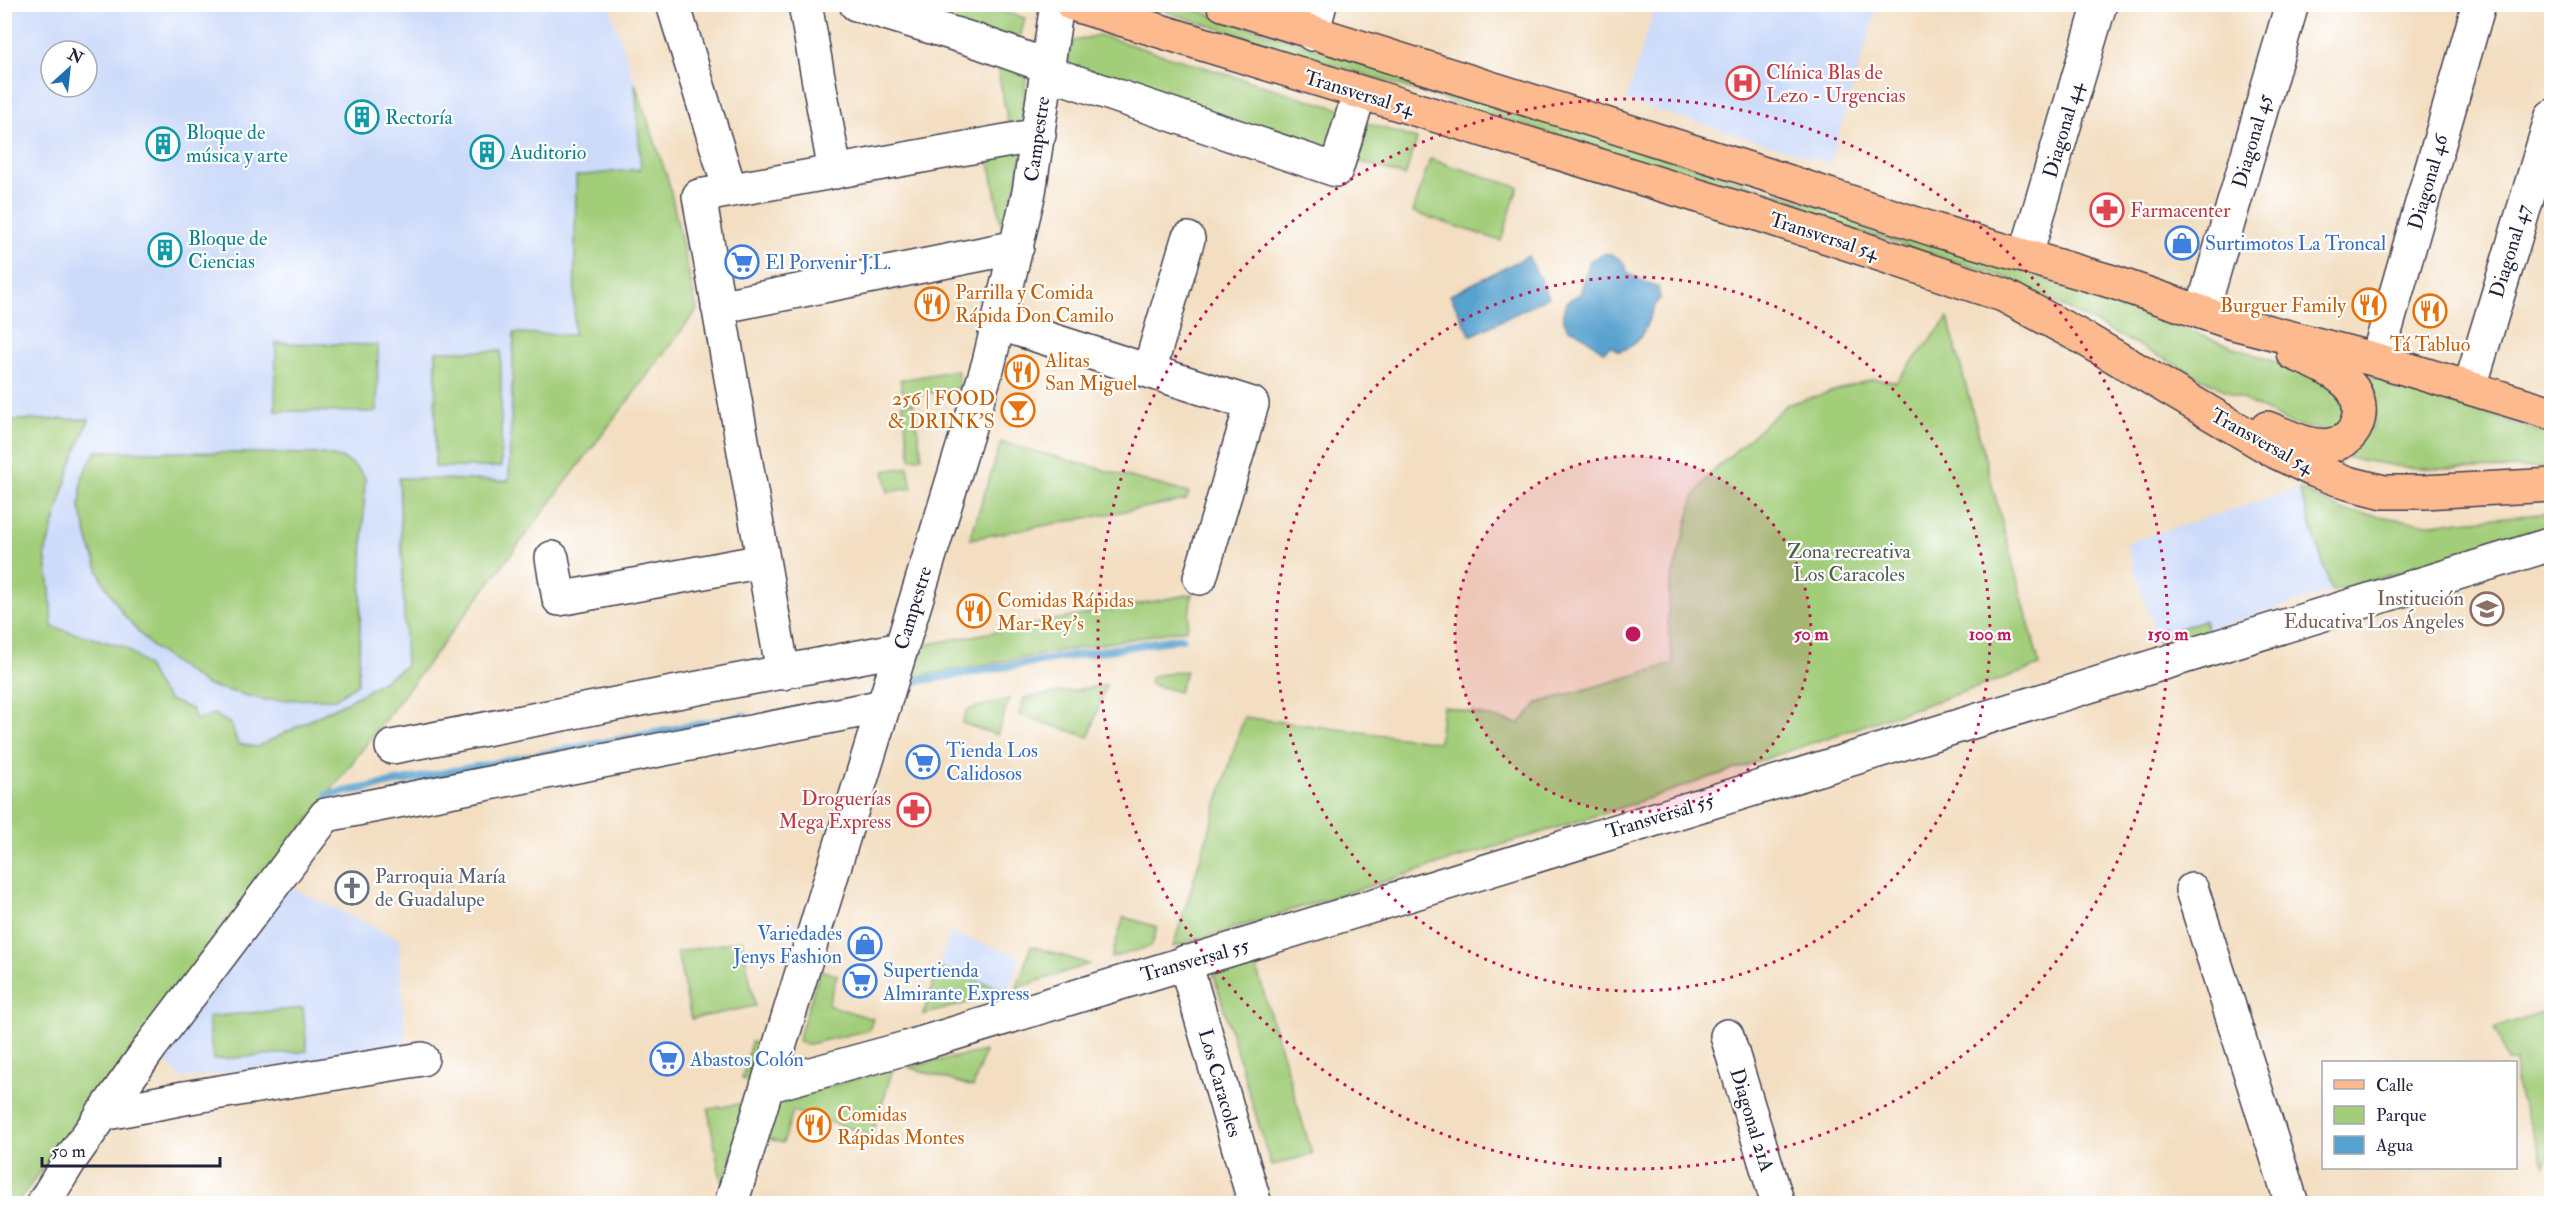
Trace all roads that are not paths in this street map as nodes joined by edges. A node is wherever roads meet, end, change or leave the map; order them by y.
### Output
1 (673, 4) edge
2 (805, 4) edge
3 (856, 4) edge
4 (1057, 4) edge
5 (1072, 4) edge
6 (1223, 4) edge
7 (2100, 4) edge
8 (2292, 4) edge
9 (2479, 4) edge
10 (1316, 19) edge
11 (1046, 69) junction
12 (1359, 94) junction
13 (2552, 116) edge
14 (1039, 135) junction
15 (835, 172) junction
16 (730, 190) junction
17 (1188, 239) dead end
18 (1017, 247) junction
19 (2026, 255) junction
20 (718, 307) junction
21 (2216, 317) junction
22 (998, 323) junction
23 (2377, 360) junction
24 (1149, 371) junction
25 (2470, 387) junction
26 (2198, 404) junction
27 (2552, 413) edge
28 (2552, 485) edge
29 (2552, 544) edge
30 (552, 558) dead end
31 (763, 561) junction
32 (1200, 578) dead end
33 (900, 649) junction
34 (783, 673) junction
35 (884, 706) junction
36 (392, 747) dead end
37 (2192, 890) dead end
38 (1185, 962) junction
39 (1726, 1036) dead end
40 (422, 1059) dead end
41 (767, 1086) junction
42 (102, 1114) junction
43 (43, 1203) edge
44 (731, 1203) edge
45 (1255, 1203) edge
46 (1778, 1203) edge
47 (2292, 1203) edge

1 - 16 street
2 - 15 street
3 - 11 street
4 - 11 street, Campestre
5 - 12 main road, Transversal 54
6 - 10 main road, Transversal 54
7 - 19 street, Diagonal 44
8 - 21 street, Diagonal 45
9 - 23 street, Diagonal 46
10 - 19 main road, Transversal 54
11 - 12 street
11 - 14 street, Campestre
12 - 26 main road, Transversal 54
13 - 25 street, Diagonal 47
14 - 15 street
14 - 18 street, Campestre
15 - 16 street
16 - 20 street
17 - 24 street
18 - 20 street
18 - 22 street, Campestre
19 - 21 main road, Transversal 54
20 - 31 street
21 - 23 main road, Transversal 54
21 - 26 main road
22 - 24 street
22 - 33 street, Campestre
23 - 25 main road, Transversal 54
24 - 32 street
25 - 27 main road, Transversal 54
26 - 28 main road, Transversal 54
29 - 38 street, Transversal 55
30 - 31 street
31 - 34 street
33 - 34 street
33 - 35 street, Campestre
34 - 36 street
35 - 41 street, Campestre
35 - 42 street
37 - 47 street
38 - 41 street, Transversal 55
38 - 45 street, Los Caracoles
39 - 46 street, Diagonal 21A
40 - 42 street
41 - 44 street, Campestre
42 - 43 street

